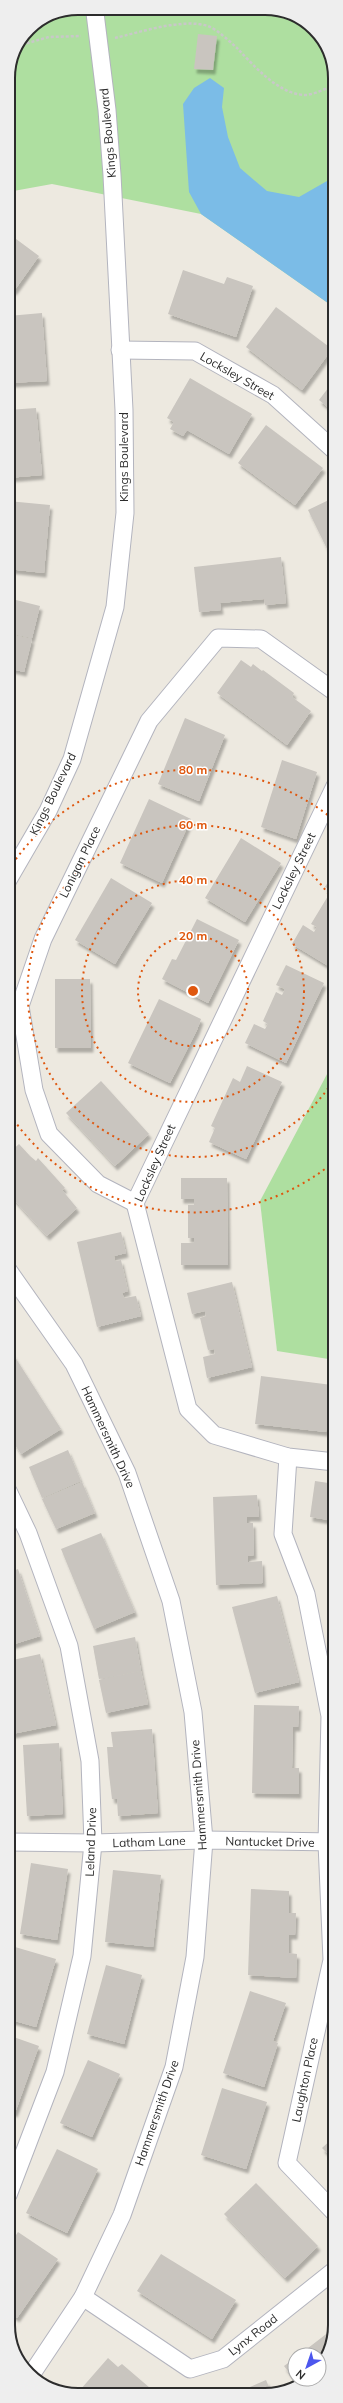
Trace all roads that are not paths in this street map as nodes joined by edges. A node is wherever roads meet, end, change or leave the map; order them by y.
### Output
1 (95, 15) edge
2 (120, 350) junction
3 (328, 445) edge
4 (328, 687) edge
5 (328, 801) edge
6 (15, 868) edge
7 (135, 1203) junction
8 (15, 1280) edge
9 (288, 1456) junction
10 (328, 1461) edge
11 (15, 1505) edge
12 (328, 1697) edge
13 (204, 1840) junction
14 (15, 1842) edge
15 (328, 1842) edge
16 (93, 1843) junction
17 (328, 1978) edge
18 (15, 2176) edge
19 (328, 2206) edge
20 (328, 2276) edge
21 (83, 2297) junction
22 (34, 2370) edge

1 - 2 street, Kings Boulevard
2 - 3 street, Locksley Street
2 - 6 street, Kings Boulevard
4 - 7 street, Lonigan Place
5 - 7 street, Locksley Street
7 - 9 street, Locksley Street
8 - 13 street, Hammersmith Drive
9 - 10 street, Locksley Street
9 - 12 street, Laughton Place
11 - 16 street, Leland Drive
13 - 15 street, Nantucket Drive
13 - 16 street, Latham Lane
13 - 21 street, Hammersmith Drive
14 - 16 street, Latham Lane
16 - 18 street, Leland Drive
17 - 19 street, Laughton Place
20 - 21 street, Lynx Road
21 - 22 street, Hammersmith Drive

